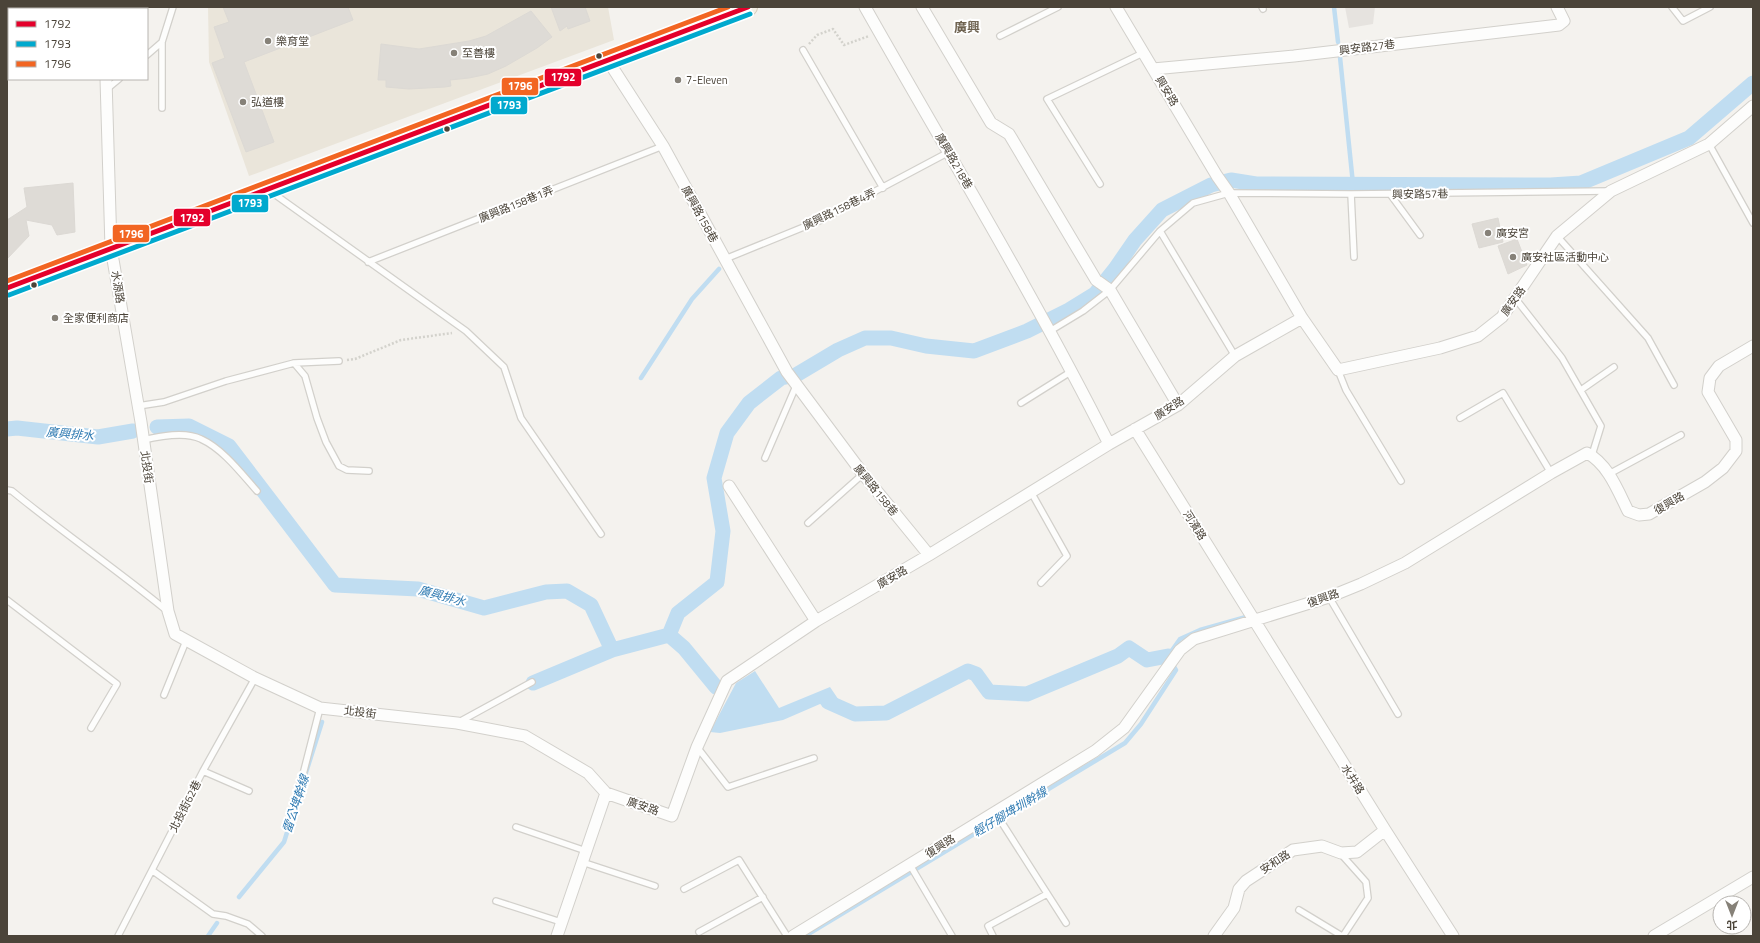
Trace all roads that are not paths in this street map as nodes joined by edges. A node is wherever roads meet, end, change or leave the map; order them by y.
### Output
1 (174, 7) edge
2 (748, 7) edge
3 (865, 7) edge
4 (922, 7) edge
5 (1058, 7) edge
6 (1116, 7) edge
7 (1557, 7) edge
8 (1672, 7) edge
9 (1710, 7) edge
10 (724, 11) edge
11 (1000, 36) dead end
12 (162, 42) junction
13 (804, 50) road end
14 (1143, 53) junction
15 (148, 54) edge
16 (607, 59) junction
17 (1153, 69) junction
18 (117, 80) edge
19 (107, 84) edge
20 (1753, 106) edge
21 (162, 108) dead end
22 (1709, 144) junction
23 (663, 146) junction
24 (949, 152) junction
25 (1100, 184) dead end
26 (883, 188) junction
27 (267, 189) junction
28 (1611, 191) junction
29 (1229, 193) junction
30 (1351, 194) junction
31 (1390, 194) junction
32 (1753, 222) edge
33 (1160, 231) junction
34 (1420, 235) dead end
35 (1557, 236) junction
36 (111, 248) junction
37 (1354, 257) dead end
38 (725, 258) junction
39 (368, 262) junction
40 (7, 288) edge
41 (1110, 290) junction
42 (1515, 298) junction
43 (1302, 318) junction
44 (1050, 331) junction
45 (1753, 346) edge
46 (1235, 356) junction
47 (338, 361) road end
48 (294, 363) junction
49 (1614, 367) dead end
50 (1072, 370) junction
51 (1338, 370) junction
52 (1674, 385) dead end
53 (796, 386) junction
54 (1581, 390) junction
55 (1021, 402) dead end
56 (1178, 405) junction
57 (138, 406) junction
58 (1460, 418) dead end
59 (141, 422) joint
60 (1135, 428) junction
61 (1681, 435) dead end
62 (143, 440) junction
63 (1109, 444) junction
64 (1592, 455) junction
65 (765, 458) dead end
66 (369, 471) dead end
67 (1551, 472) junction
68 (863, 474) junction
69 (1609, 474) junction
70 (1401, 480) dead end
71 (729, 486) dead end
72 (7, 490) edge
73 (257, 491) dead end
74 (1030, 492) junction
75 (808, 523) dead end
76 (601, 534) dead end
77 (929, 555) junction
78 (1041, 583) dead end
79 (1329, 597) junction
80 (7, 600) edge
81 (168, 611) junction
82 (1255, 620) junction
83 (816, 621) junction
84 (186, 641) junction
85 (255, 678) junction
86 (532, 682) dead end
87 (164, 695) dead end
88 (320, 708) junction
89 (1398, 714) dead end
90 (457, 723) junction
91 (90, 728) dead end
92 (697, 746) junction
93 (814, 758) dead end
94 (203, 771) junction
95 (300, 786) dead end
96 (249, 792) dead end
97 (606, 793) junction
98 (995, 812) junction
99 (516, 827) dead end
100 (1385, 830) junction
101 (586, 851) junction
102 (1341, 853) junction
103 (582, 862) junction
104 (910, 865) junction
105 (153, 871) junction
106 (1753, 877) edge
107 (656, 886) dead end
108 (684, 889) dead end
109 (1047, 894) junction
110 (763, 897) junction
111 (496, 901) dead end
112 (1299, 910) dead end
113 (562, 922) junction
114 (1066, 923) dead end
115 (699, 932) dead end
116 (118, 936) edge
117 (262, 936) edge
118 (557, 936) edge
119 (787, 936) edge
120 (793, 936) edge
121 (952, 936) edge
122 (993, 936) edge
123 (1215, 936) edge
124 (1342, 936) edge
125 (1453, 936) edge
126 (1654, 936) edge

1 - 12 lane
2 - 10 main road
3 - 24 street, 廣興路218巷
4 - 41 street
5 - 11 lane
6 - 14 street, 興安路
7 - 17 street, 興安路27巷
8 - 9 lane
10 - 16 main road
12 - 15 lane
12 - 21 lane
13 - 26 lane
14 - 17 street, 興安路
14 - 25 lane
16 - 23 street, 廣興路158巷
16 - 27 main road
17 - 29 street, 興安路
18 - 19 lane
19 - 36 street, 水源路
20 - 22 street, 廣安路
22 - 28 street, 廣安路
22 - 32 lane
23 - 38 street, 廣興路158巷
23 - 39 lane, 廣興路158巷1弄
24 - 26 lane, 廣興路158巷4弄
24 - 44 street, 廣興路218巷
26 - 38 lane, 廣興路158巷4弄
27 - 36 main road
27 - 39 lane
28 - 31 lane, 興安路57巷
28 - 35 street, 廣安路
29 - 30 lane, 興安路57巷
29 - 33 lane, 興安路57巷
29 - 43 street
30 - 31 lane, 興安路57巷
30 - 37 lane
31 - 34 lane
33 - 41 lane, 興安路57巷
33 - 46 lane
35 - 42 street, 廣安路
35 - 52 lane
36 - 40 main road
36 - 57 street, 水源路
38 - 53 street, 廣興路158巷
39 - 76 lane
41 - 44 lane, 興安路57巷
41 - 56 street
42 - 51 street, 廣安路
42 - 54 lane
43 - 46 street, 廣安路
43 - 51 street
44 - 50 street
45 - 69 street, 復興路
46 - 56 street, 廣安路
47 - 48 lane
48 - 57 lane
48 - 66 lane
49 - 54 lane
50 - 55 lane
50 - 63 street
51 - 70 lane
53 - 65 lane
53 - 68 street, 廣興路158巷
54 - 64 lane
56 - 60 street, 廣安路
57 - 59 street, 水源路
58 - 67 lane
59 - 62 street, 北投街
60 - 63 street, 廣安路
60 - 82 street, 河濱路
61 - 69 lane
62 - 73 lane
62 - 81 street, 北投街
63 - 74 street, 廣安路
64 - 67 street, 復興路
64 - 69 street, 復興路
67 - 79 street, 復興路
68 - 75 lane
68 - 77 street, 廣興路158巷
71 - 83 street
72 - 81 lane
74 - 77 street, 廣安路
74 - 78 lane
77 - 83 street, 廣安路
79 - 82 street, 復興路
79 - 89 lane
80 - 91 lane
81 - 84 street, 北投街
82 - 98 street, 復興路
82 - 100 street, 水井路
83 - 92 street, 廣安路
84 - 85 street, 北投街
84 - 87 lane
85 - 88 street, 北投街
85 - 94 lane, 北投街62巷
86 - 90 lane
88 - 90 street, 北投街
88 - 95 lane
90 - 97 street, 北投街
92 - 93 lane
92 - 97 street, 廣安路
94 - 96 lane
94 - 105 lane, 北投街62巷
97 - 101 street
98 - 104 street, 復興路
98 - 109 lane
99 - 101 lane
100 - 102 street
100 - 125 street, 水井路
101 - 103 street
102 - 123 street, 安和路
102 - 124 lane
103 - 107 lane
103 - 113 street
104 - 120 street, 復興路
104 - 121 lane
105 - 116 lane, 北投街62巷
105 - 117 lane
106 - 126 street
108 - 110 lane
109 - 114 lane
109 - 122 lane
110 - 115 lane
110 - 119 lane
111 - 113 lane
112 - 124 lane
113 - 118 street

